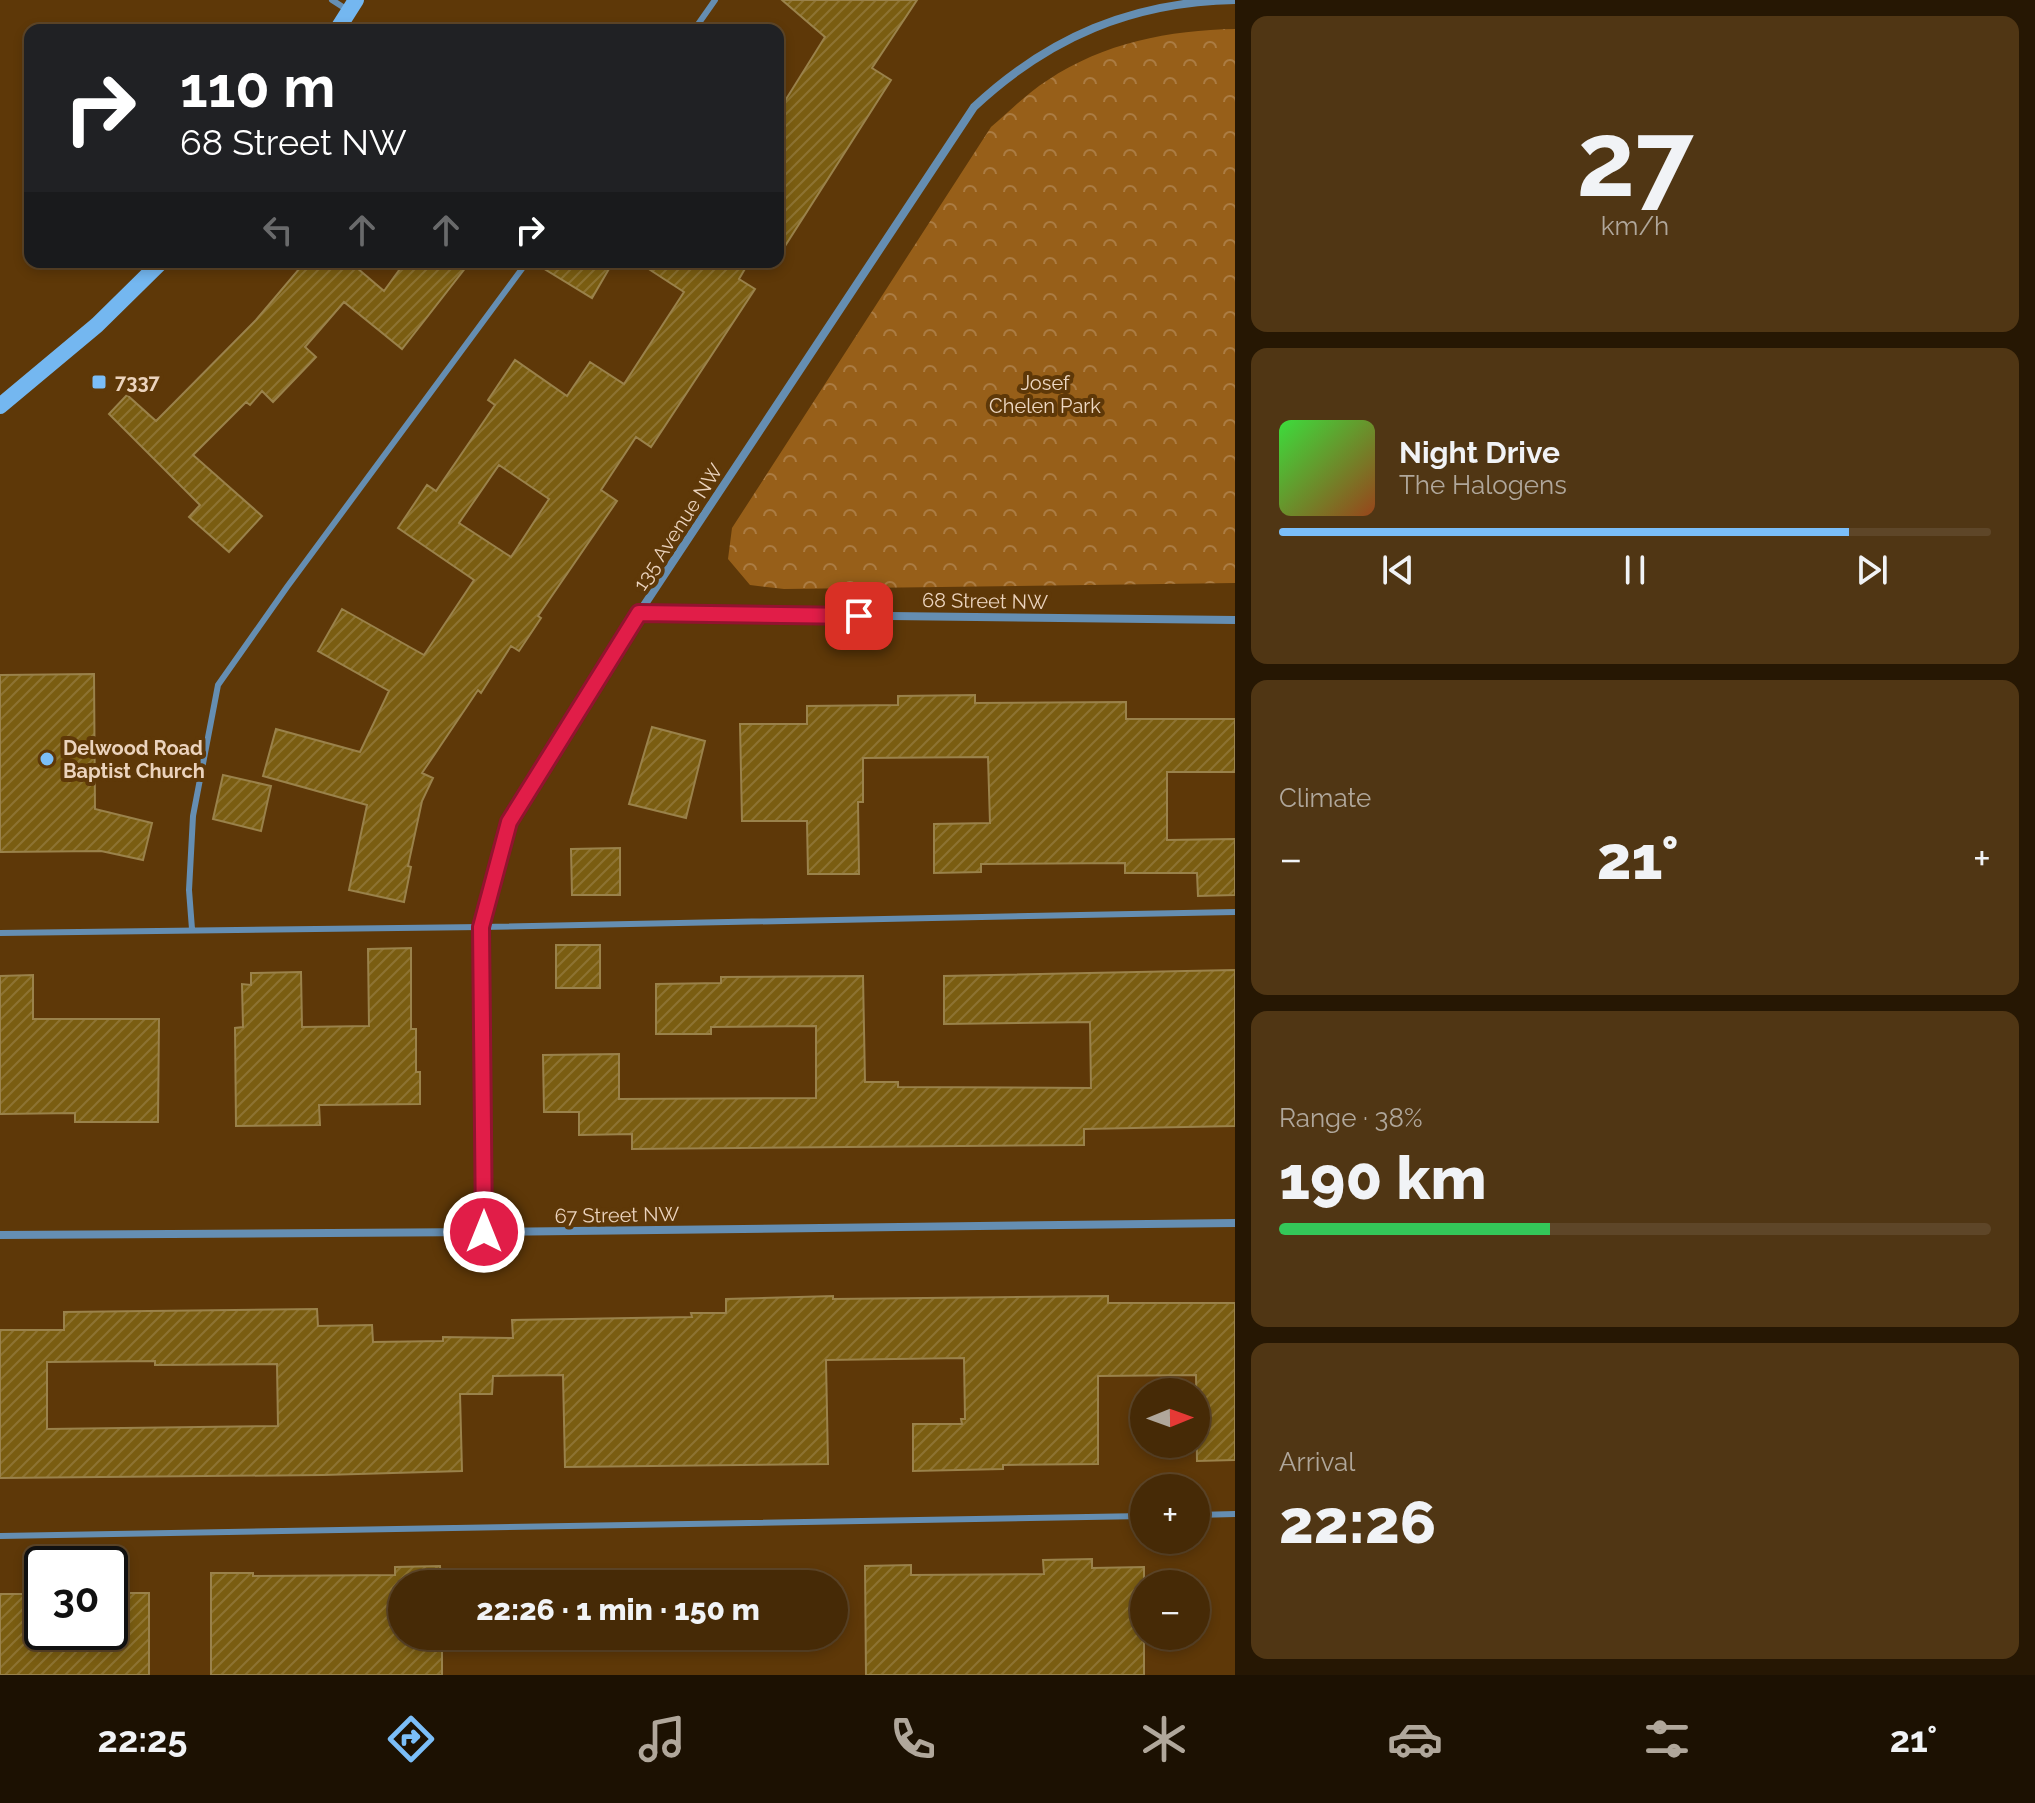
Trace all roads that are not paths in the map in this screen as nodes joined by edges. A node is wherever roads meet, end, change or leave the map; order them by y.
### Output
1 (332, 0) edge
2 (715, 0) edge
3 (1235, 0) edge
4 (353, 6) edge
5 (341, 24) edge
6 (698, 24) edge
7 (155, 268) edge
8 (523, 268) edge
9 (0, 406) edge
10 (639, 613) junction
11 (1235, 620) edge
12 (1235, 912) edge
13 (481, 927) junction
14 (192, 929) junction
15 (0, 933) edge
16 (1235, 1223) edge
17 (484, 1232) junction
18 (0, 1235) edge
19 (1235, 1514) edge
20 (1210, 1515) edge
21 (1130, 1516) edge
22 (0, 1536) edge

1 - 4 lane
2 - 6 lane
3 - 10 street, 135 Avenue NW
4 - 5 street
7 - 9 street
8 - 14 lane
10 - 11 street, 68 Street NW
10 - 13 street, 135 Avenue NW
12 - 13 lane
13 - 14 lane
13 - 17 street, 135 Avenue NW
14 - 15 lane
16 - 17 street, 67 Street NW
17 - 18 street, 67 Street NW
19 - 20 lane
21 - 22 lane

